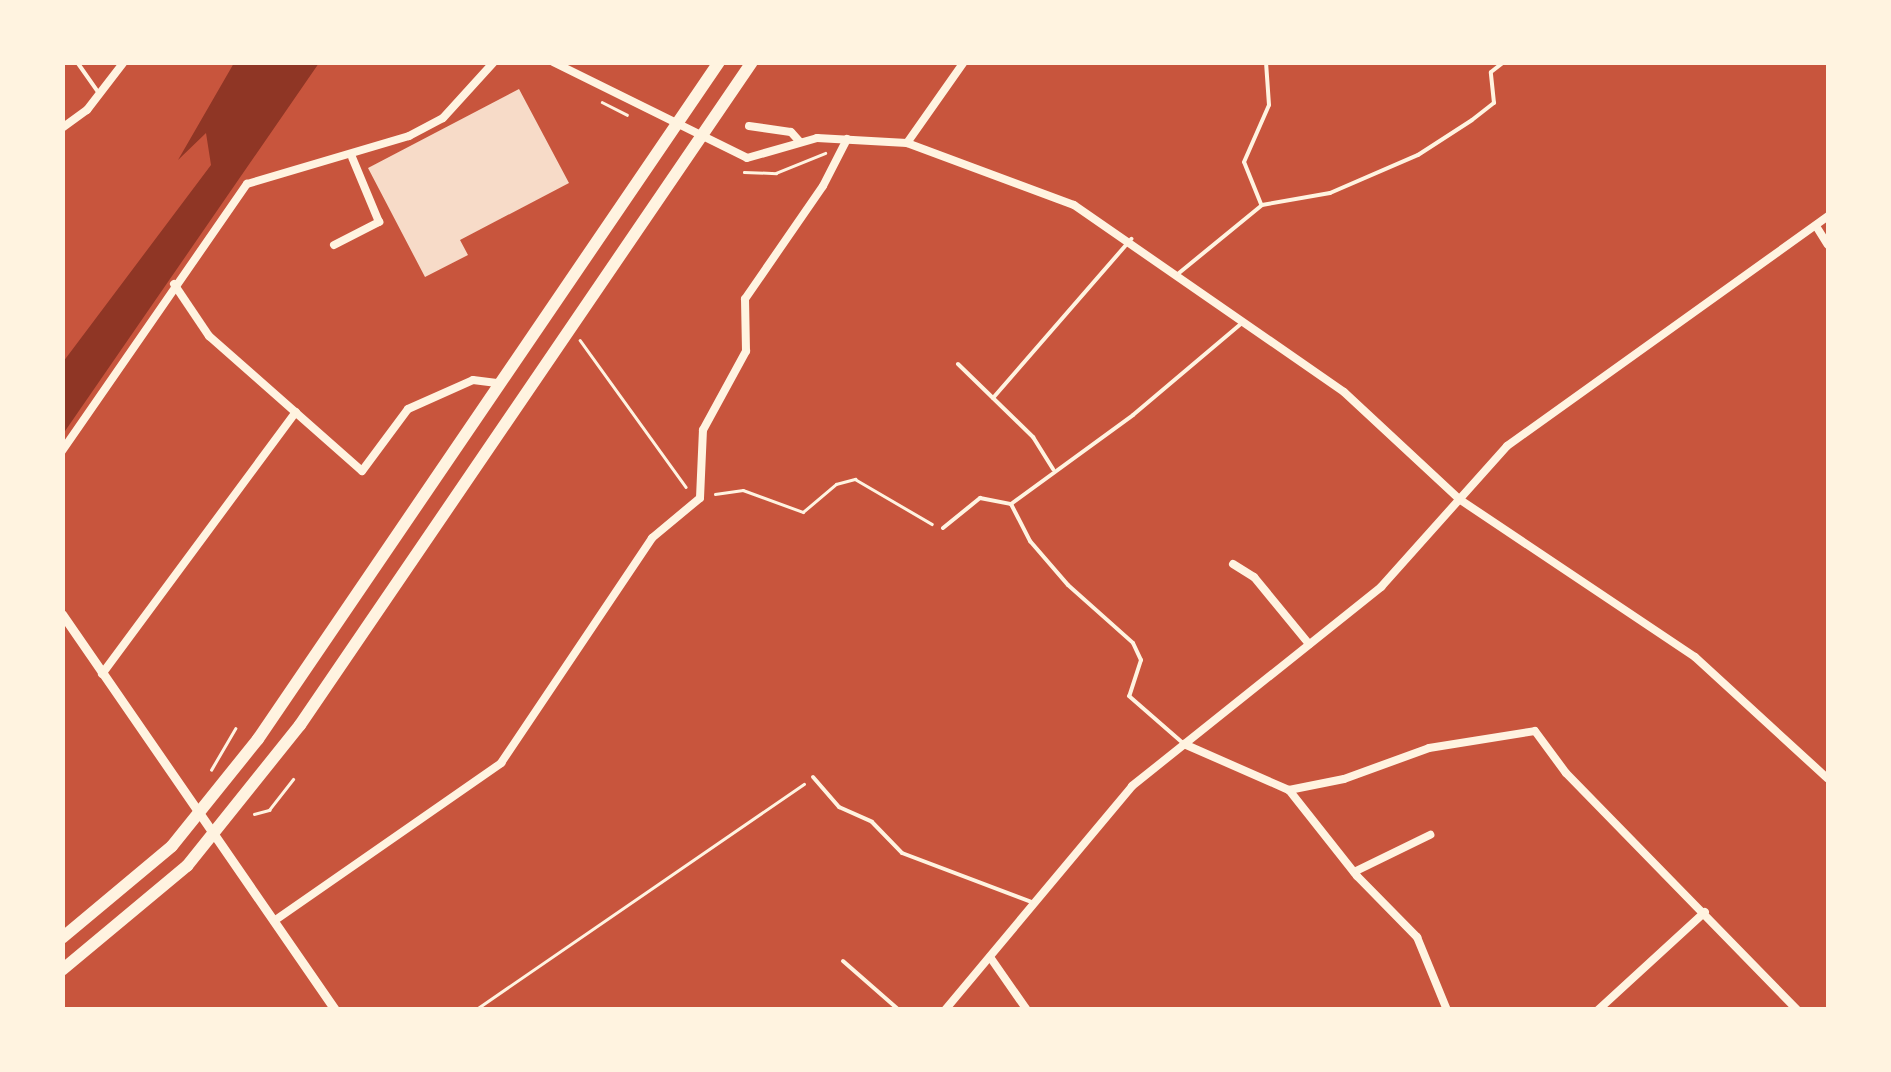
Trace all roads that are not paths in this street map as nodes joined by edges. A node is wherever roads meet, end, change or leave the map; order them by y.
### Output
1 (77, 62) edge
2 (124, 62) edge
3 (494, 62) edge
4 (553, 62) edge
5 (720, 62) edge
6 (752, 62) edge
7 (964, 62) edge
8 (1266, 62) edge
9 (1504, 62) edge
10 (100, 94) junction
11 (676, 125) junction
12 (748, 126) dead end
13 (62, 128) edge
14 (700, 138) junction
15 (847, 138) junction
16 (800, 142) junction
17 (908, 143) junction
18 (352, 157) junction
19 (1262, 205) junction
20 (1828, 216) edge
21 (1816, 226) junction
22 (1131, 239) junction
23 (334, 245) dead end
24 (1828, 246) edge
25 (1179, 272) junction
26 (174, 284) junction
27 (1246, 320) junction
28 (958, 364) dead end
29 (498, 384) junction
30 (993, 398) junction
31 (296, 412) junction
32 (62, 451) edge
33 (1053, 470) junction
34 (1458, 499) junction
35 (1011, 504) junction
36 (943, 528) road end
37 (1233, 564) dead end
38 (62, 614) edge
39 (1309, 644) junction
40 (102, 674) junction
41 (1184, 744) junction
42 (813, 777) road end
43 (1828, 778) edge
44 (1290, 790) junction
45 (199, 814) junction
46 (1430, 835) dead end
47 (214, 836) junction
48 (1354, 872) junction
49 (1034, 904) junction
50 (1705, 912) junction
51 (274, 921) junction
52 (62, 938) edge
53 (990, 957) junction
54 (843, 961) dead end
55 (62, 970) edge
56 (334, 1010) edge
57 (899, 1010) edge
58 (945, 1010) edge
59 (1027, 1010) edge
60 (1447, 1010) edge
61 (1598, 1010) edge
62 (1797, 1010) edge

1 - 10 lane
2 - 10 street
3 - 18 street
4 - 11 street
5 - 11 highway
6 - 14 highway
7 - 17 street
8 - 19 lane
9 - 19 lane
10 - 13 street
11 - 14 street
11 - 29 highway
12 - 16 street
14 - 16 street
14 - 47 highway
15 - 16 street
15 - 17 street
15 - 51 street
17 - 22 street
18 - 23 street
18 - 26 street
19 - 25 lane
20 - 21 street
21 - 24 street
21 - 34 street
22 - 25 street
22 - 30 lane
25 - 27 street
26 - 31 street
26 - 32 street
27 - 33 lane
27 - 34 street
28 - 30 lane
29 - 31 street
29 - 45 highway
30 - 33 lane
31 - 40 street
33 - 35 lane
34 - 39 street
34 - 43 street
35 - 36 lane
35 - 41 lane
37 - 39 street
38 - 40 street
39 - 41 street
40 - 45 street
41 - 44 street
41 - 49 street
42 - 49 lane
44 - 48 street
44 - 50 street
45 - 47 street
45 - 52 highway
46 - 48 street
47 - 51 street
47 - 55 highway
48 - 60 street
49 - 53 street
50 - 61 street
50 - 62 street
51 - 56 street
53 - 58 street
53 - 59 street
54 - 57 lane

